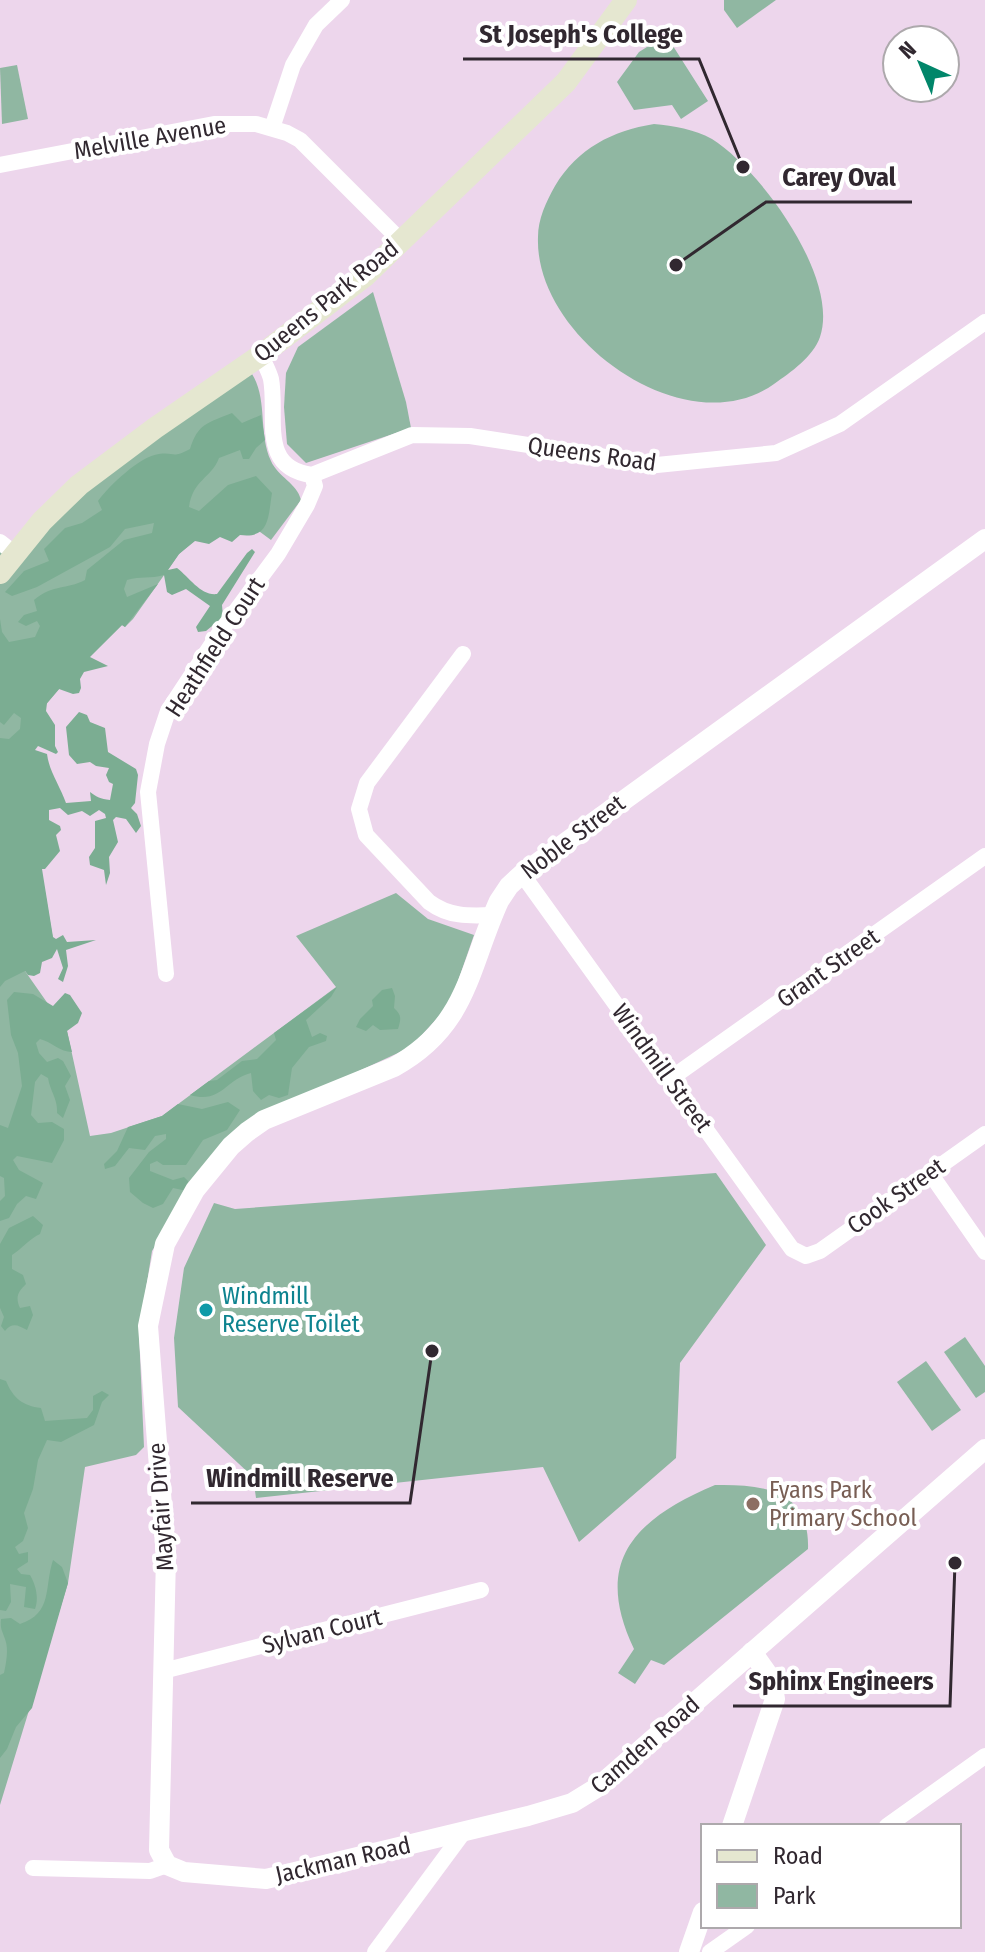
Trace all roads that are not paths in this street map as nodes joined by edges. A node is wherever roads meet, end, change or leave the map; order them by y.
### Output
1 (342, 0) edge
2 (626, 0) edge
3 (272, 128) junction
4 (0, 165) edge
5 (401, 241) junction
6 (985, 322) edge
7 (261, 355) junction
8 (312, 475) junction
9 (985, 539) edge
10 (7, 548) edge
11 (0, 573) edge
12 (463, 654) dead end
13 (985, 856) edge
14 (522, 874) junction
15 (493, 915) junction
16 (166, 974) dead end
17 (670, 1079) junction
18 (985, 1134) edge
19 (215, 1164) joint
20 (930, 1173) junction
21 (985, 1252) edge
22 (806, 1256) joint
23 (985, 1449) edge
24 (481, 1590) dead end
25 (752, 1652) junction
26 (163, 1671) junction
27 (985, 1756) edge
28 (733, 1824) edge
29 (890, 1824) edge
30 (463, 1833) junction
31 (167, 1865) junction
32 (33, 1868) dead end
33 (701, 1918) edge
34 (744, 1928) edge
35 (375, 1952) edge
36 (689, 1952) edge
37 (710, 1952) edge

1 - 3 street
2 - 5 main road, Queens Park Road
3 - 4 street, Melville Avenue
3 - 5 street, Melville Avenue
5 - 7 main road, Queens Park Road
6 - 8 street, Queens Road
7 - 8 street
7 - 10 main road, Queens Park Road
8 - 16 street, Heathfield Court
9 - 14 street, Noble Street
10 - 11 main road, Queens Park Road
12 - 15 street
13 - 17 street, Grant Street
14 - 15 street, Noble Street
14 - 17 street, Windmill Street
15 - 19 street, Noble Street
17 - 22 street, Windmill Street
18 - 20 street, Cook Street
19 - 26 street, Mayfair Drive
20 - 21 street
20 - 22 street, Cook Street
23 - 25 street, Camden Road
24 - 26 street, Sylvan Court
25 - 28 street
25 - 30 street, Camden Road
26 - 31 street, Mayfair Drive
27 - 29 street
30 - 31 street, Jackman Road
30 - 35 street
31 - 32 street, Jackman Road
33 - 36 street
34 - 37 street

